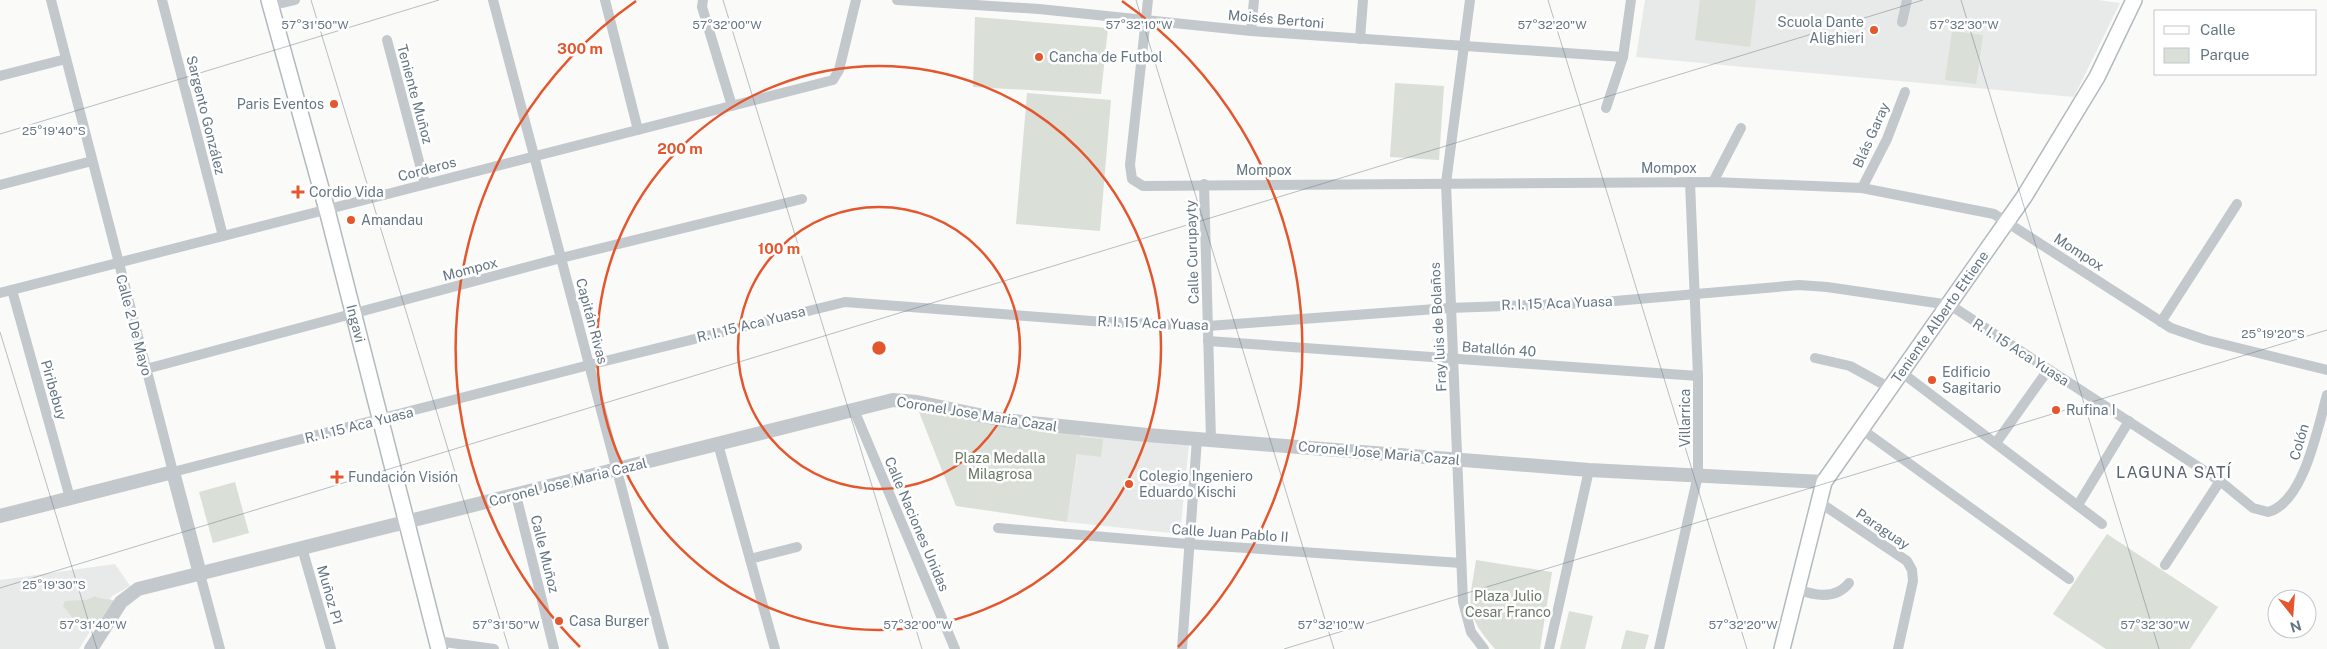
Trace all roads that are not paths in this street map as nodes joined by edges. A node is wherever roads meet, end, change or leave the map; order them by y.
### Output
1 (51, 0) edge
2 (162, 0) edge
3 (295, 0) edge
4 (494, 0) edge
5 (605, 0) edge
6 (703, 0) edge
7 (856, 0) edge
8 (896, 0) edge
9 (1148, 0) edge
10 (1254, 0) edge
11 (1363, 0) edge
12 (1470, 0) edge
13 (1631, 0) edge
14 (1907, 0) edge
15 (2134, 0) edge
16 (269, 3) edge
17 (1040, 5) edge
18 (1146, 19) junction
19 (1902, 22) dead end
20 (1251, 31) junction
21 (1360, 39) junction
22 (387, 40) dead end
23 (1462, 46) junction
24 (1623, 57) junction
25 (66, 59) junction
26 (0, 76) edge
27 (1904, 92) dead end
28 (732, 106) junction
29 (1606, 108) dead end
30 (1741, 128) dead end
31 (638, 130) junction
32 (534, 156) junction
33 (92, 161) junction
34 (1690, 182) junction
35 (1713, 182) junction
36 (1446, 183) junction
37 (425, 184) junction
38 (1204, 184) junction
39 (0, 185) edge
40 (1862, 188) junction
41 (802, 199) dead end
42 (2237, 204) dead end
43 (327, 210) junction
44 (2007, 222) junction
45 (223, 236) junction
46 (561, 258) junction
47 (118, 263) junction
48 (12, 290) junction
49 (0, 293) edge
50 (1695, 296) junction
51 (1950, 305) junction
52 (1449, 308) junction
53 (354, 314) junction
54 (2161, 322) junction
55 (1208, 326) junction
56 (1208, 342) junction
57 (1815, 358) dead end
58 (1453, 360) junction
59 (589, 365) junction
60 (146, 369) junction
61 (2048, 370) junction
62 (2327, 370) edge
63 (1901, 372) junction
64 (1698, 376) junction
65 (1890, 388) junction
66 (2327, 395) edge
67 (854, 410) junction
68 (379, 420) junction
69 (2128, 421) junction
70 (1860, 428) junction
71 (1197, 439) junction
72 (1211, 440) junction
73 (1996, 443) junction
74 (718, 444) junction
75 (1458, 459) junction
76 (616, 469) junction
77 (1589, 470) junction
78 (174, 472) junction
79 (1698, 475) junction
80 (1824, 482) junction
81 (2220, 482) junction
82 (516, 494) junction
83 (70, 498) junction
84 (1819, 502) junction
85 (2078, 505) junction
86 (2268, 512) joint
87 (0, 516) edge
88 (406, 522) junction
89 (2102, 524) dead end
90 (998, 528) dead end
91 (1188, 544) junction
92 (797, 547) dead end
93 (302, 548) junction
94 (750, 559) junction
95 (1461, 564) junction
96 (2165, 565) dead end
97 (200, 574) junction
98 (2069, 579) dead end
99 (1849, 583) dead end
100 (1797, 590) junction
101 (438, 645) edge
102 (91, 649) edge
103 (220, 649) edge
104 (331, 649) edge
105 (494, 649) edge
106 (554, 649) edge
107 (664, 649) edge
108 (775, 649) edge
109 (955, 649) edge
110 (1182, 649) edge
111 (1484, 649) edge
112 (1549, 649) edge
113 (1659, 649) edge
114 (1782, 649) edge
115 (1898, 649) edge

1 - 25 street, Calle 2 De Mayo
2 - 45 street, Sargento González
3 - 16 street
4 - 32 street, Capitán Rivas
5 - 31 street
6 - 28 street
7 - 28 street, Corderos
8 - 17 street, Moisés Bertoni
9 - 18 street
10 - 20 street
11 - 21 street
12 - 23 street, Fray luis de Bolaños
13 - 24 street
14 - 19 street
15 - 44 main road, Teniente Alberto Ettiene
16 - 43 main road, Ingavi
17 - 18 street, Moisés Bertoni
18 - 20 street, Moisés Bertoni
18 - 38 street, Mompox
20 - 21 street, Moisés Bertoni
21 - 23 street, Moisés Bertoni
22 - 37 street, Teniente Muñoz
23 - 24 street, Moisés Bertoni
23 - 36 street, Fray luis de Bolaños
24 - 29 street
25 - 26 street
25 - 33 street, Calle 2 De Mayo
27 - 40 street, Blás Garay
28 - 31 street, Corderos
30 - 35 street
31 - 32 street, Corderos
32 - 37 street, Corderos
32 - 46 street, Capitán Rivas
33 - 39 street
33 - 47 street, Calle 2 De Mayo
34 - 35 street, Mompox
34 - 36 street, Mompox
34 - 50 street, Villarrica
35 - 40 street, Mompox
36 - 38 street, Mompox
36 - 52 street, Fray luis de Bolaños
37 - 43 street, Corderos
38 - 55 street, Calle Curupayty
40 - 44 street, Mompox
41 - 46 street, Mompox
42 - 54 street
43 - 45 street, Corderos
43 - 53 main road, Ingavi
44 - 51 main road, Teniente Alberto Ettiene
44 - 54 street, Mompox
45 - 47 street, Corderos
46 - 53 street, Mompox
46 - 59 street, Capitán Rivas
47 - 48 street, Corderos
47 - 60 street, Calle 2 De Mayo
48 - 49 street, Corderos
48 - 83 street, Piribebuy
50 - 51 street, R. I. 15 Aca Yuasa
50 - 52 street, R. I. 15 Aca Yuasa
50 - 64 street, Villarrica
51 - 61 street, R. I. 15 Aca Yuasa
51 - 63 main road, Teniente Alberto Ettiene
52 - 55 street, R. I. 15 Aca Yuasa
52 - 58 street, Fray luis de Bolaños
53 - 60 street, Mompox
53 - 68 main road, Ingavi
54 - 62 street, Mompox
55 - 56 street, Calle Curupayty
55 - 59 street, R. I. 15 Aca Yuasa
56 - 58 street, Batallón 40
56 - 72 street, Calle Curupayty
57 - 65 street
58 - 64 street, Batallón 40
58 - 75 street, Fray luis de Bolaños
59 - 68 street, R. I. 15 Aca Yuasa
59 - 76 street, Capitán Rivas
60 - 78 street, Calle 2 De Mayo
61 - 69 street, R. I. 15 Aca Yuasa
61 - 73 street
63 - 65 main road, Teniente Alberto Ettiene
63 - 73 street
64 - 79 street, Villarrica
65 - 70 main road, Teniente Alberto Ettiene
66 - 86 street, Colón
67 - 71 street, Coronel Jose Maria Cazal
67 - 74 street, Coronel Jose Maria Cazal
67 - 109 street, Calle Naciones Unidas
68 - 78 street, R. I. 15 Aca Yuasa
68 - 88 main road, Ingavi
69 - 81 street, R. I. 15 Aca Yuasa
69 - 85 street
70 - 80 main road, Teniente Alberto Ettiene
70 - 98 street
71 - 72 street, Coronel Jose Maria Cazal
71 - 91 street
72 - 75 street, Coronel Jose Maria Cazal
73 - 85 street
74 - 76 street, Coronel Jose Maria Cazal
74 - 94 street
75 - 77 street, Coronel Jose Maria Cazal
75 - 95 street, Fray luis de Bolaños
76 - 82 street, Coronel Jose Maria Cazal
76 - 107 street, Capitán Rivas
77 - 79 street, Coronel Jose Maria Cazal
77 - 112 street
78 - 83 street, R. I. 15 Aca Yuasa
78 - 97 street, Calle 2 De Mayo
79 - 80 street, Coronel Jose Maria Cazal
79 - 113 street, Villarrica
80 - 84 main road, Teniente Alberto Ettiene
81 - 86 street, R. I. 15 Aca Yuasa
81 - 96 street
82 - 88 street, Coronel Jose Maria Cazal
82 - 106 street, Calle Muñoz
83 - 87 street, R. I. 15 Aca Yuasa
84 - 100 main road, Teniente Alberto Ettiene
84 - 115 street, Paraguay
85 - 89 street
88 - 93 street, Coronel Jose Maria Cazal
88 - 101 main road, Ingavi
90 - 91 street, Calle Juan Pablo II
91 - 95 street, Calle Juan Pablo II
91 - 110 street
92 - 94 street
93 - 97 street, Coronel Jose Maria Cazal
93 - 104 street, Muñoz P1
94 - 108 street
95 - 111 street, Fray luis de Bolaños
97 - 102 street, Coronel Jose Maria Cazal
97 - 103 street, Calle 2 De Mayo
99 - 100 street
100 - 114 main road, Teniente Alberto Ettiene
101 - 105 street

